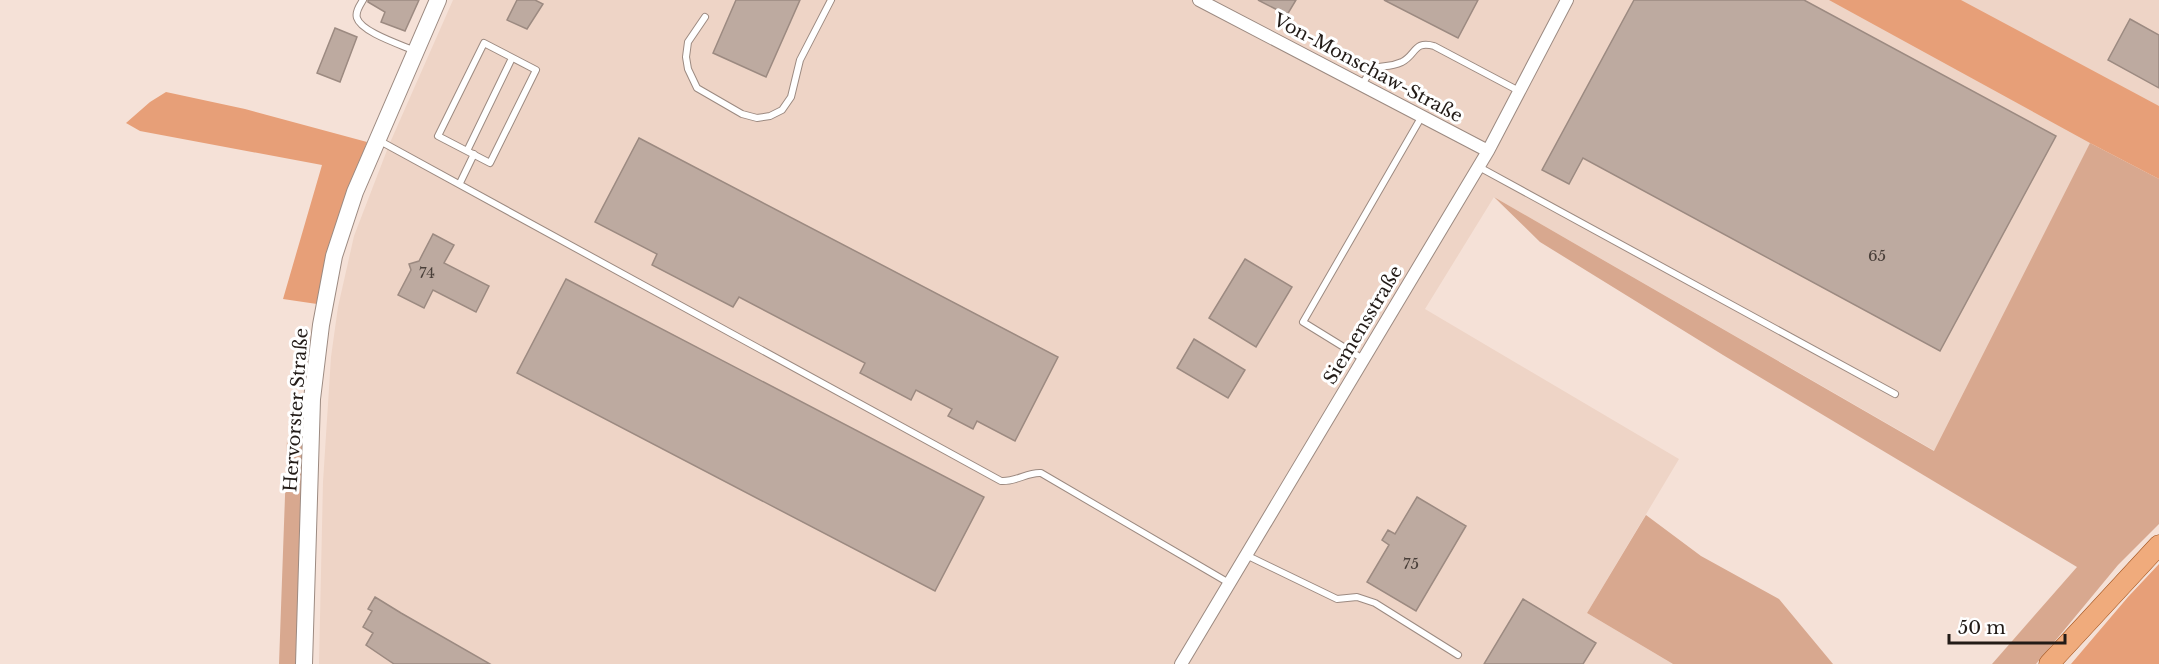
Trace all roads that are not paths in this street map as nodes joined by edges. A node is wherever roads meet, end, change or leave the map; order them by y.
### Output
1 (363, 0) edge
2 (438, 0) edge
3 (831, 0) edge
4 (1199, 0) edge
5 (1567, 0) edge
6 (705, 16) dead end
7 (415, 51) junction
8 (512, 57) junction
9 (1362, 85) junction
10 (1519, 91) junction
11 (1422, 116) junction
12 (377, 139) junction
13 (467, 151) junction
14 (1488, 151) junction
15 (474, 154) junction
16 (1479, 166) junction
17 (460, 183) junction
18 (1364, 359) junction
19 (1895, 394) dead end
20 (2159, 545) edge
21 (1246, 555) junction
22 (1229, 583) junction
23 (1458, 655) dead end
24 (304, 664) edge
25 (1181, 664) edge
26 (2049, 664) edge

1 - 7 lane
2 - 7 street, Hervorster Straße
3 - 6 lane
4 - 9 street, Von-Monschaw-Straße
5 - 10 street, Siemensstraße
7 - 12 street, Hervorster Straße
8 - 13 lane
8 - 13 lane
8 - 15 lane
9 - 10 lane
9 - 11 street, Von-Monschaw-Straße
10 - 14 street, Siemensstraße
11 - 14 street, Von-Monschaw-Straße
11 - 18 lane
12 - 17 lane
12 - 24 street, Hervorster Straße
13 - 15 lane
14 - 16 street, Siemensstraße
15 - 17 lane
16 - 18 street, Siemensstraße
16 - 19 lane
17 - 22 lane
18 - 21 street, Siemensstraße
20 - 26 main road
21 - 22 street, Siemensstraße
21 - 23 lane
22 - 25 street, Siemensstraße

